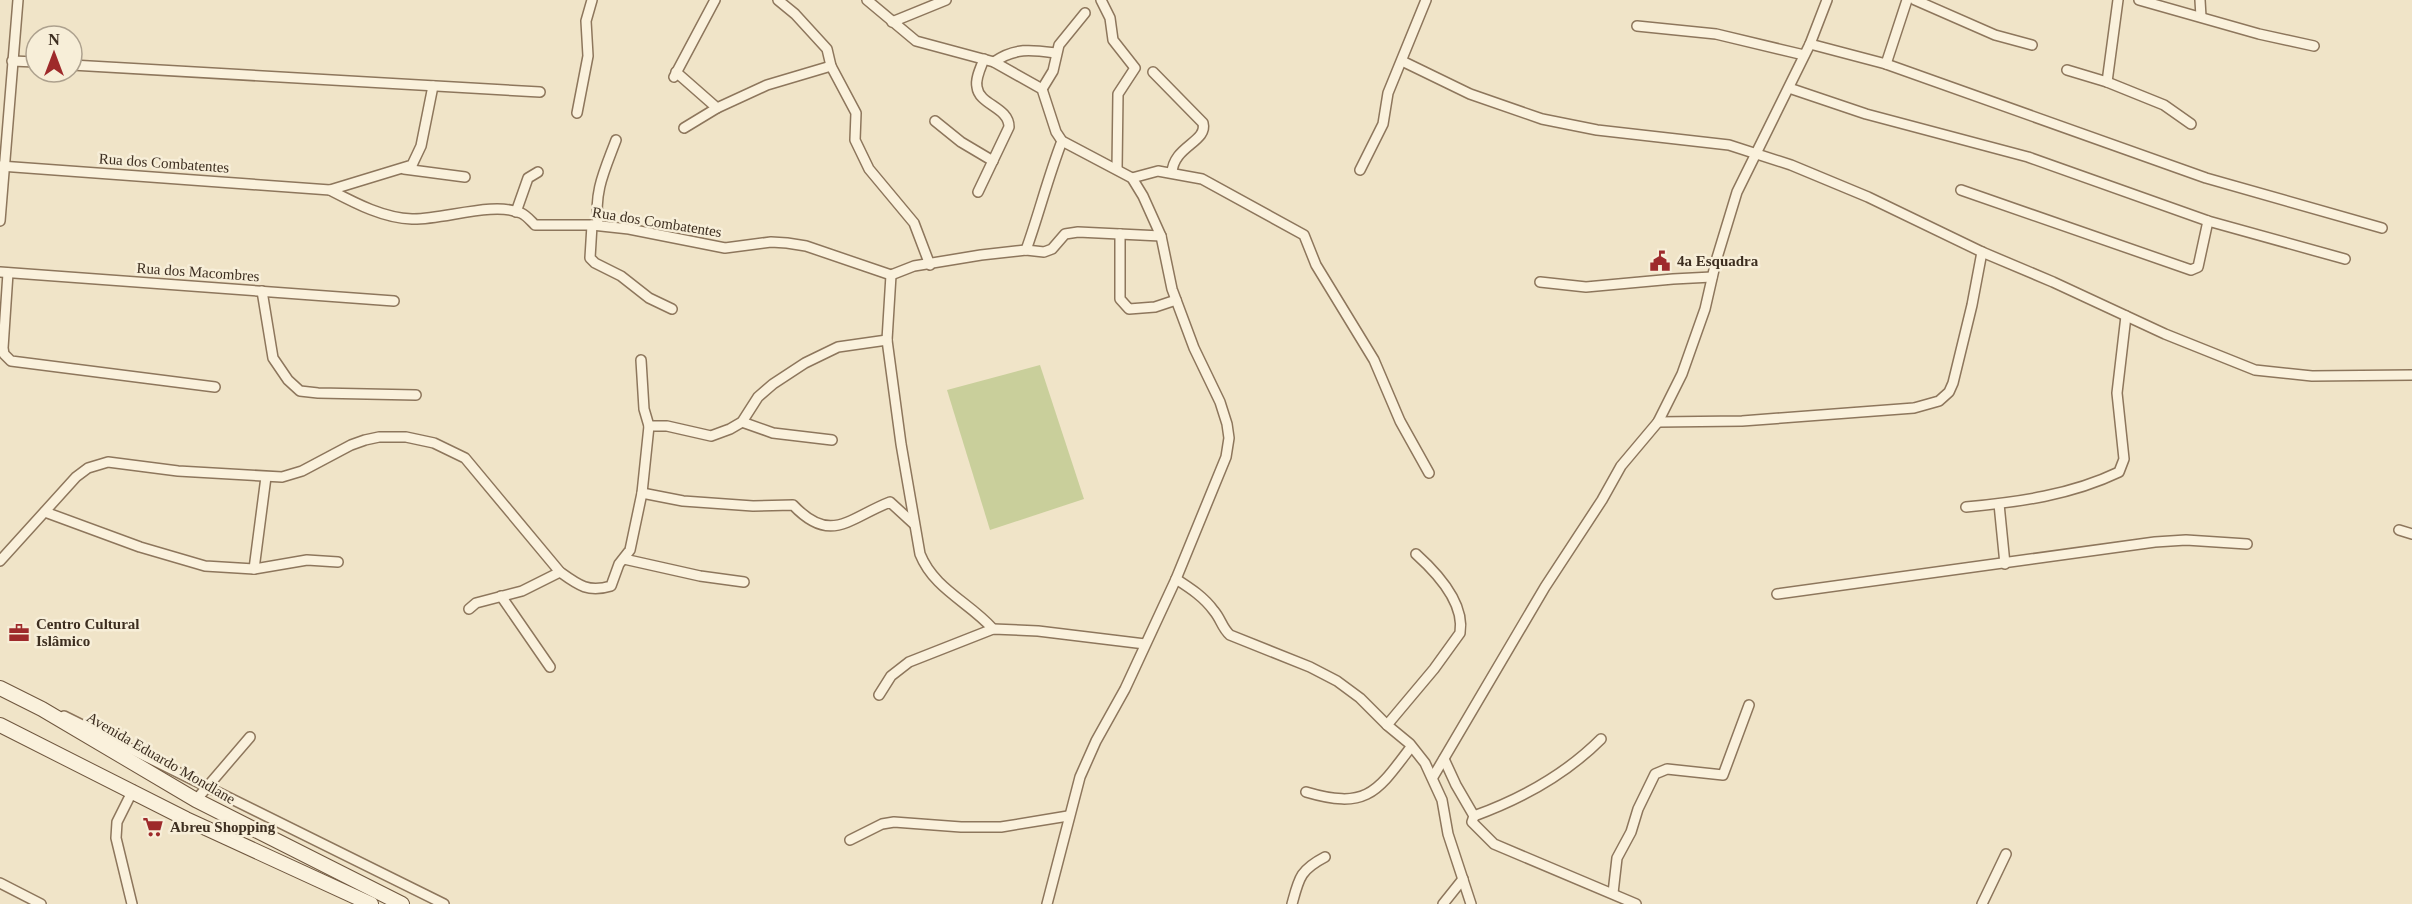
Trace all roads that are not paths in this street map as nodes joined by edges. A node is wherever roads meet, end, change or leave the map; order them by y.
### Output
1 (18, 0) edge
2 (592, 0) edge
3 (715, 0) edge
4 (778, 0) edge
5 (867, 0) edge
6 (946, 0) edge
7 (1101, 0) edge
8 (1426, 0) edge
9 (1827, 0) edge
10 (1907, 0) edge
11 (1915, 0) edge
12 (2118, 0) edge
13 (2139, 0) edge
14 (2200, 0) edge
15 (1085, 12) dead end
16 (2200, 17) junction
17 (892, 22) junction
18 (1637, 26) dead end
19 (1810, 44) junction
20 (2032, 45) dead end
21 (2314, 46) dead end
22 (1056, 53) junction
23 (1804, 55) junction
24 (984, 58) junction
25 (12, 61) junction
26 (1402, 61) junction
27 (24, 62) edge
28 (994, 62) junction
29 (1886, 63) junction
30 (84, 66) edge
31 (831, 66) junction
32 (2067, 70) dead end
33 (1153, 72) dead end
34 (2107, 82) junction
35 (433, 86) junction
36 (1788, 88) junction
37 (1042, 89) junction
38 (540, 92) dead end
39 (717, 108) junction
40 (577, 113) dead end
41 (935, 121) dead end
42 (2191, 124) dead end
43 (684, 128) dead end
44 (616, 140) dead end
45 (1062, 141) junction
46 (1755, 153) junction
47 (993, 161) junction
48 (3, 166) edge
49 (1117, 169) junction
50 (404, 170) junction
51 (1360, 170) dead end
52 (538, 172) dead end
53 (1172, 173) junction
54 (465, 177) dead end
55 (1132, 178) junction
56 (330, 190) junction
57 (1961, 190) dead end
58 (978, 192) dead end
59 (516, 212) junction
60 (0, 221) edge
61 (2208, 221) junction
62 (595, 225) junction
63 (2382, 228) dead end
64 (1120, 234) junction
65 (1161, 236) junction
66 (1026, 250) junction
67 (1982, 252) junction
68 (2345, 259) dead end
69 (930, 265) junction
70 (4, 273) edge
71 (891, 275) junction
72 (1712, 277) junction
73 (1540, 282) dead end
74 (262, 291) junction
75 (1176, 300) junction
76 (394, 301) dead end
77 (672, 309) dead end
78 (2126, 316) junction
79 (887, 340) junction
80 (642, 360) dead end
81 (2412, 375) edge
82 (215, 387) dead end
83 (416, 395) dead end
84 (742, 422) junction
85 (1658, 422) junction
86 (649, 426) junction
87 (832, 440) dead end
88 (1429, 473) dead end
89 (266, 477) junction
90 (642, 493) junction
91 (1999, 504) junction
92 (1966, 507) dead end
93 (45, 512) junction
94 (914, 524) junction
95 (2398, 530) dead end
96 (2412, 534) edge
97 (2247, 544) dead end
98 (1416, 554) dead end
99 (624, 559) junction
100 (0, 561) edge
101 (338, 562) dead end
102 (2005, 564) junction
103 (254, 569) junction
104 (560, 572) junction
105 (1176, 579) junction
106 (744, 582) dead end
107 (1777, 594) dead end
108 (501, 596) junction
109 (469, 609) dead end
110 (993, 629) junction
111 (1145, 644) junction
112 (549, 667) dead end
113 (0, 688) edge
114 (879, 695) dead end
115 (1749, 705) dead end
116 (42, 708) junction
117 (0, 725) edge
118 (1387, 725) junction
119 (250, 737) dead end
120 (1601, 739) dead end
121 (1412, 747) junction
122 (1444, 759) junction
123 (1433, 777) junction
124 (206, 787) junction
125 (133, 790) junction
126 (1306, 792) dead end
127 (196, 800) junction
128 (1068, 816) junction
129 (1474, 816) junction
130 (850, 840) dead end
131 (2006, 854) dead end
132 (1325, 857) dead end
133 (1462, 879) junction
134 (0, 883) edge
135 (1613, 893) junction
136 (346, 899) edge
137 (41, 904) edge
138 (132, 904) edge
139 (371, 904) edge
140 (402, 904) edge
141 (444, 904) edge
142 (1047, 904) edge
143 (1292, 904) edge
144 (1443, 904) edge
145 (1471, 904) edge
146 (1636, 904) edge
147 (1982, 904) edge

1 - 25 street
2 - 40 street
3 - 39 street
4 - 31 street
5 - 17 street
6 - 17 street
7 - 49 street
8 - 26 street
9 - 19 street
10 - 29 street
11 - 20 street
12 - 34 street
13 - 16 street
14 - 16 street
15 - 22 street
16 - 21 street
17 - 24 street
18 - 23 street
19 - 23 street
19 - 29 street
22 - 28 street
22 - 37 street
23 - 36 street
24 - 28 street
24 - 47 street
25 - 27 street
25 - 48 street
26 - 46 street
26 - 51 street
28 - 37 street
29 - 63 street
30 - 35 street
31 - 39 street
31 - 69 street
32 - 34 street
33 - 53 street
34 - 42 street
35 - 38 street
35 - 50 street
36 - 46 street
36 - 61 street
37 - 45 street
39 - 43 street
41 - 47 street
44 - 62 street
45 - 49 street
45 - 66 street
46 - 67 street
46 - 72 street
47 - 58 street
48 - 56 street, Rua dos Combatentes
48 - 60 street
49 - 55 street
50 - 54 street
50 - 56 street
52 - 59 street
53 - 55 street
53 - 88 street
55 - 65 street
56 - 59 street, Rua dos Combatentes
57 - 61 street
59 - 62 street, Rua dos Combatentes
61 - 68 street
62 - 71 street, Rua dos Combatentes
62 - 77 street
64 - 65 street
64 - 66 street
64 - 75 street
65 - 75 street
66 - 69 street
67 - 78 street
67 - 85 street
69 - 71 street
70 - 74 street, Rua dos Macombres
70 - 82 street
71 - 79 street
72 - 73 street
72 - 85 street
74 - 76 street, Rua dos Macombres
74 - 83 street
75 - 105 street
78 - 81 street
78 - 91 street
79 - 84 street
79 - 94 street
80 - 86 street
84 - 86 street
84 - 87 street
85 - 122 street
86 - 90 street
89 - 93 street
89 - 103 street
89 - 104 street
90 - 94 street
90 - 99 street
91 - 92 street
91 - 102 street
93 - 100 street
93 - 103 street
94 - 110 street
95 - 96 street
97 - 102 street
98 - 118 street
99 - 104 street
99 - 106 street
101 - 103 street
102 - 107 street
104 - 108 street
105 - 111 street
105 - 118 street
108 - 109 street
108 - 112 street
110 - 111 street
110 - 114 street
111 - 128 street
113 - 116 main road, Avenida Eduardo Mondlane
115 - 135 street
116 - 124 street
116 - 127 main road, Avenida Eduardo Mondlane
117 - 125 main road
118 - 121 street
119 - 124 street
120 - 129 street
121 - 123 street
121 - 126 street
122 - 123 street
122 - 129 street
123 - 133 street
124 - 127 street
124 - 141 street
125 - 136 main road
125 - 138 street
127 - 140 main road, Avenida Eduardo Mondlane
128 - 130 street
128 - 142 street
129 - 135 street
131 - 147 street
132 - 143 street
133 - 144 street
133 - 145 street
134 - 137 street
135 - 146 street
136 - 139 main road

